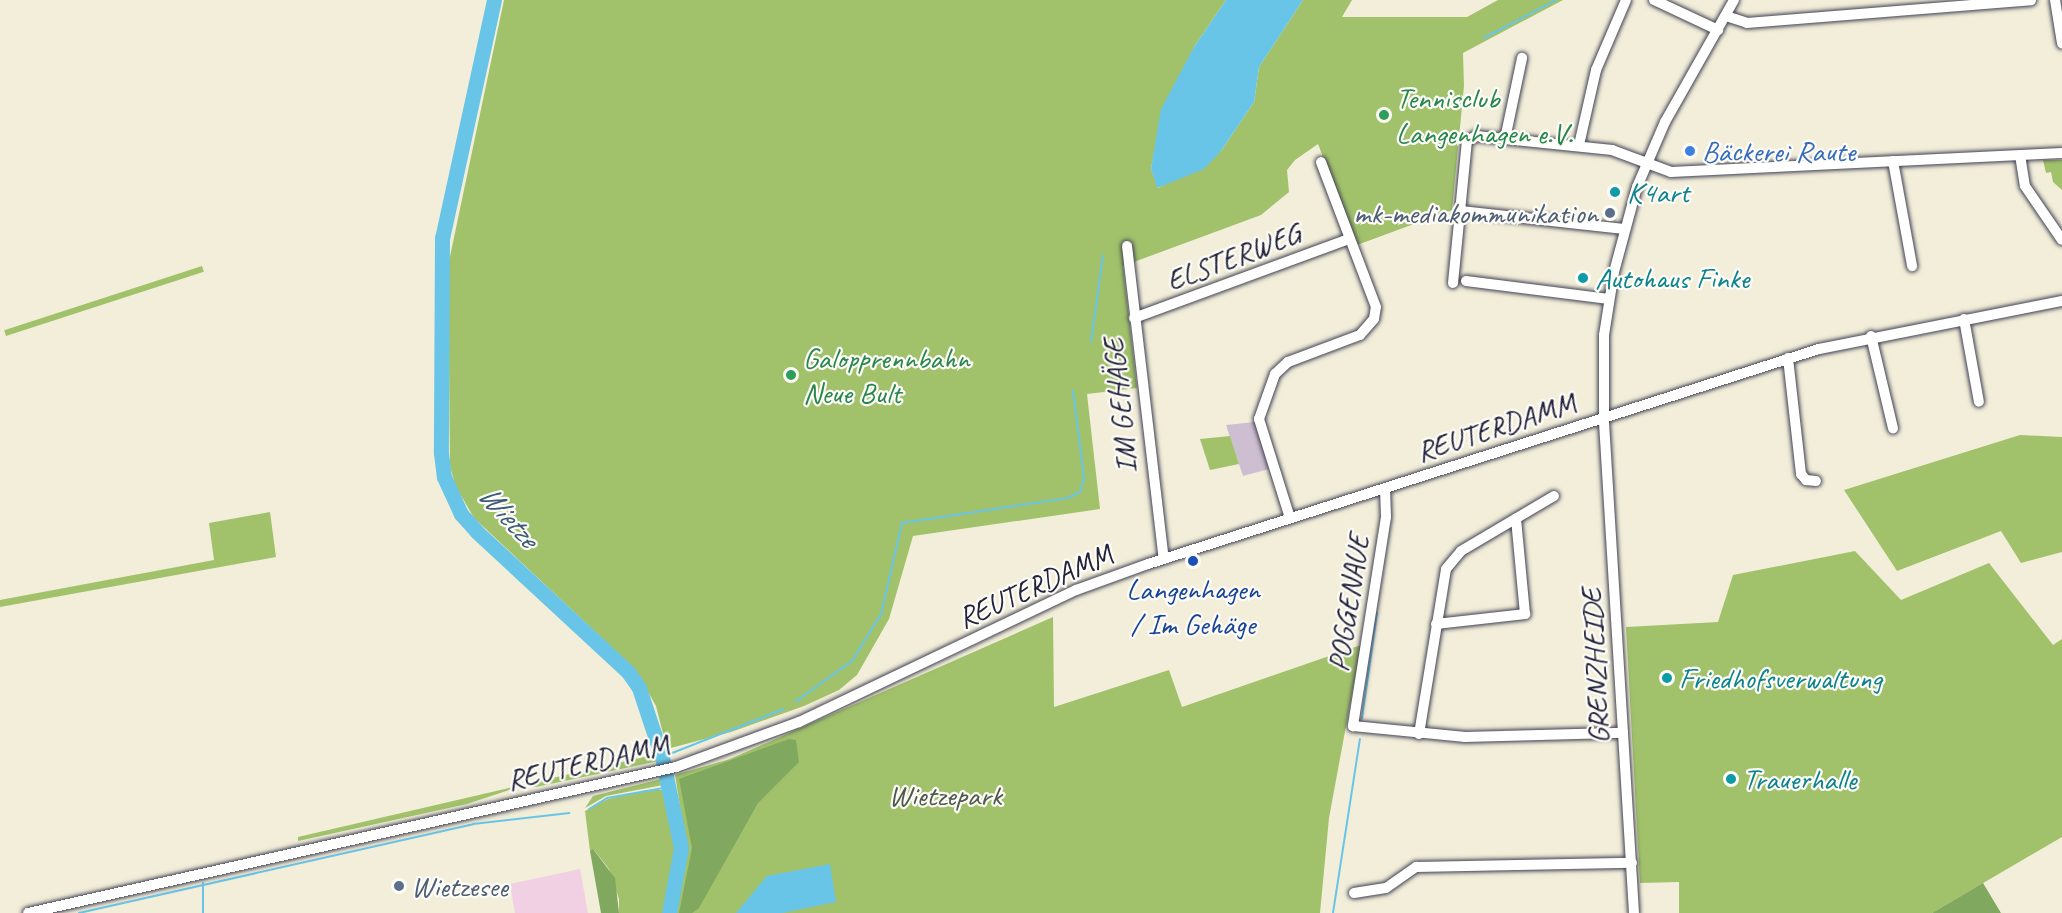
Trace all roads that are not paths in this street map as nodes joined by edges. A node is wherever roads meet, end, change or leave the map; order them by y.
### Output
1 (1626, 0) edge
2 (1653, 0) edge
3 (1734, 0) edge
4 (2031, 0) edge
5 (2055, 0) edge
6 (1726, 16) junction
7 (1718, 30) junction
8 (2062, 43) edge
9 (1522, 58) dead end
10 (1505, 139) junction
11 (1579, 146) junction
12 (2062, 153) edge
13 (2020, 155) junction
14 (1893, 161) junction
15 (1321, 162) dead end
16 (1646, 163) junction
17 (1461, 211) junction
18 (1623, 230) junction
19 (1349, 239) junction
20 (2062, 240) edge
21 (1127, 246) dead end
22 (1912, 266) dead end
23 (1466, 281) dead end
24 (1453, 283) dead end
25 (1609, 299) junction
26 (2062, 301) edge
27 (1134, 318) junction
28 (1964, 319) junction
29 (1871, 336) junction
30 (1788, 358) junction
31 (1979, 402) dead end
32 (1604, 417) junction
33 (1893, 428) dead end
34 (1816, 481) dead end
35 (1385, 488) junction
36 (1554, 496) dead end
37 (1290, 518) junction
38 (1516, 518) junction
39 (1164, 559) junction
40 (1436, 624) junction
41 (1623, 733) junction
42 (1419, 734) junction
43 (1632, 863) junction
44 (1354, 893) dead end
45 (28, 913) edge
46 (1634, 913) edge

1 - 11 street
2 - 7 street
3 - 6 street, GRENZHEIDE
4 - 6 street
5 - 8 street
6 - 7 street, GRENZHEIDE
7 - 16 street, GRENZHEIDE
9 - 10 street
10 - 11 street
10 - 17 street
11 - 16 street
12 - 13 street
13 - 14 street
13 - 20 street
14 - 16 street
14 - 22 street
15 - 19 street
16 - 18 street, GRENZHEIDE
17 - 18 street
17 - 24 street
18 - 25 street, GRENZHEIDE
19 - 27 street, ELSTERWEG
19 - 37 street
21 - 27 street, IM GEHÄGE
23 - 25 street
25 - 32 street, GRENZHEIDE
26 - 28 street, REUTERDAMM
27 - 39 street, IM GEHÄGE
28 - 29 street, REUTERDAMM
28 - 31 street
29 - 30 street, REUTERDAMM
29 - 33 street
30 - 32 street, REUTERDAMM
30 - 34 street
32 - 35 street, REUTERDAMM
32 - 41 street, GRENZHEIDE
35 - 37 street, REUTERDAMM
35 - 42 street, POGGENAUE
36 - 38 street
37 - 39 street, REUTERDAMM
38 - 40 street
38 - 40 street
39 - 45 street, REUTERDAMM
40 - 42 street
41 - 42 street
41 - 43 street, GRENZHEIDE
43 - 44 street
43 - 46 street, GRENZHEIDE

